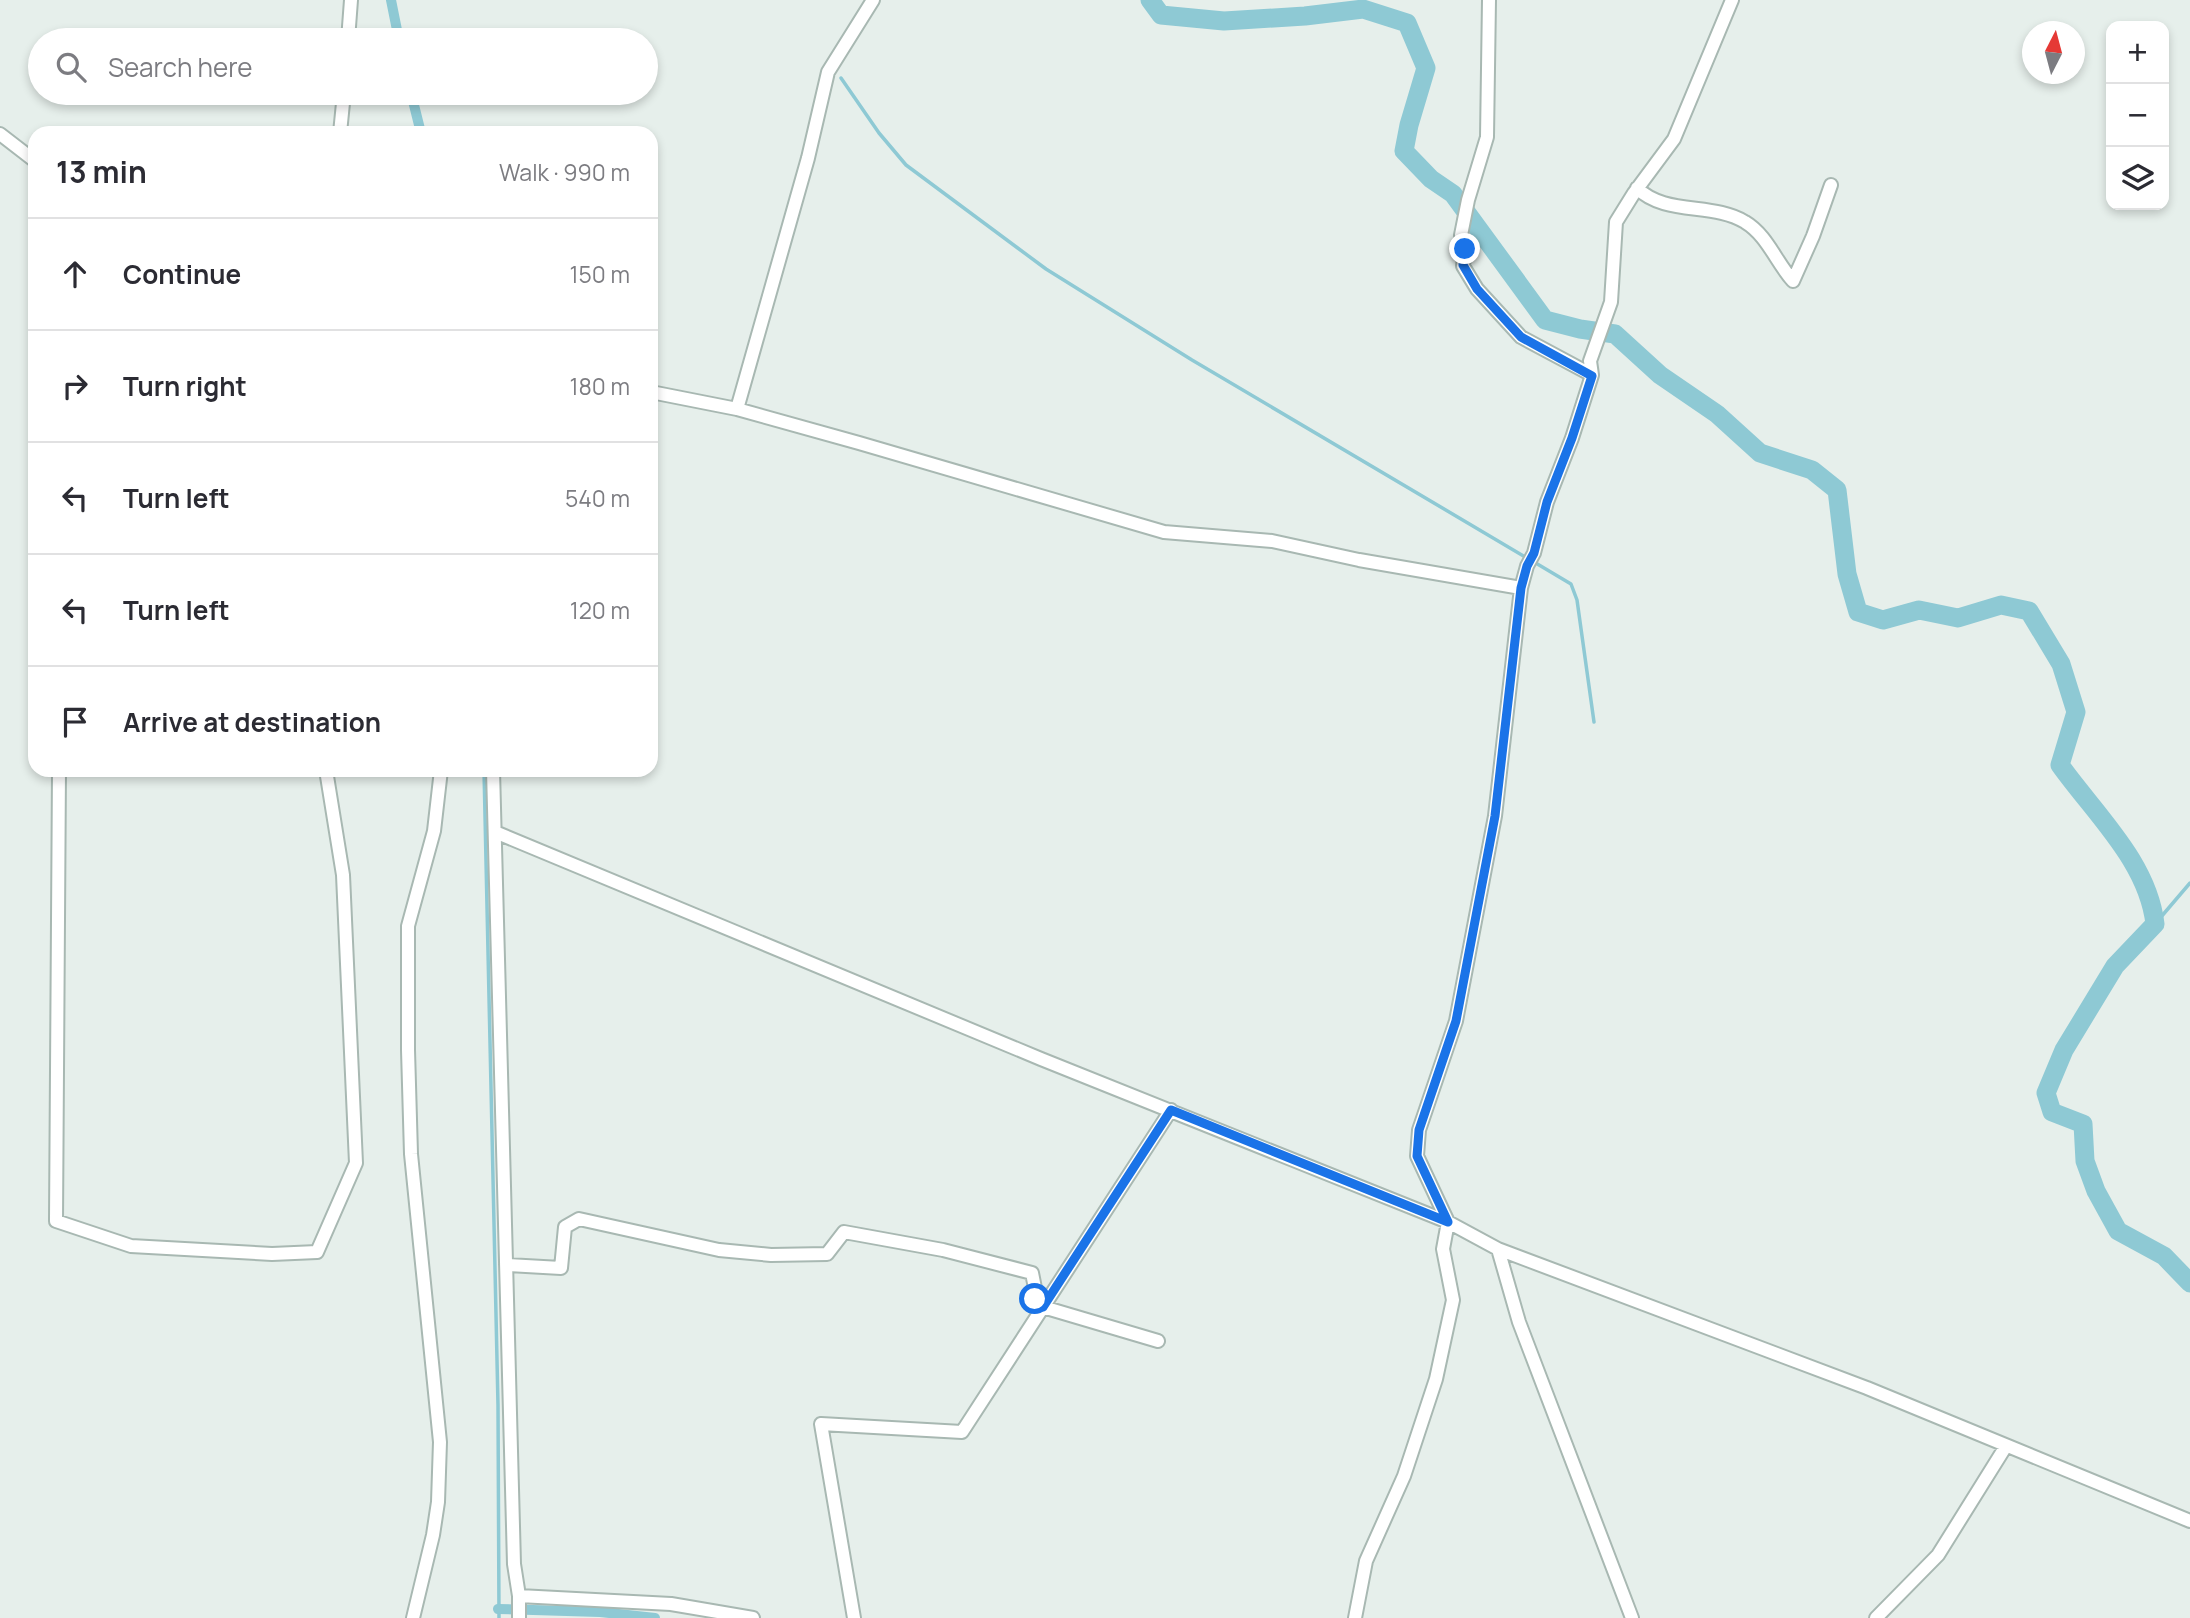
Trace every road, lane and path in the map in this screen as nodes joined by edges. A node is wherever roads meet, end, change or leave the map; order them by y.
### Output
1 (351, 0) edge
2 (873, 0) edge
3 (1489, 0) edge
4 (1731, 0) edge
5 (349, 28) edge
6 (343, 105) edge
7 (342, 126) edge
8 (0, 134) edge
9 (28, 156) edge
10 (1831, 185) dead end
11 (1637, 188) junction
12 (1592, 376) junction
13 (658, 393) edge
14 (737, 409) junction
15 (1521, 588) junction
16 (59, 777) edge
17 (327, 777) edge
18 (440, 777) edge
19 (493, 777) edge
20 (495, 832) junction
21 (1171, 1110) junction
22 (1448, 1222) junction
23 (1498, 1249) junction
24 (506, 1265) junction
25 (1043, 1307) junction
26 (1158, 1341) dead end
27 (2006, 1446) junction
28 (2190, 1521) edge
29 (519, 1597) junction
30 (413, 1618) edge
31 (519, 1618) edge
32 (753, 1618) edge
33 (854, 1618) edge
34 (1355, 1618) edge
35 (1632, 1618) edge
36 (1876, 1618) edge

1 - 5 street
2 - 14 street
3 - 12 street
4 - 11 street
6 - 7 street
8 - 9 street
10 - 11 street
11 - 12 street
12 - 15 street
13 - 14 street
14 - 15 street
15 - 22 street
16 - 17 street
18 - 30 street
19 - 20 street
20 - 21 street
20 - 24 street
21 - 22 street
21 - 25 street
22 - 23 street
22 - 34 street
23 - 27 street
23 - 35 street
24 - 25 street
24 - 29 street
25 - 26 street
25 - 33 street
27 - 28 street
27 - 36 street
29 - 31 street
29 - 32 street

